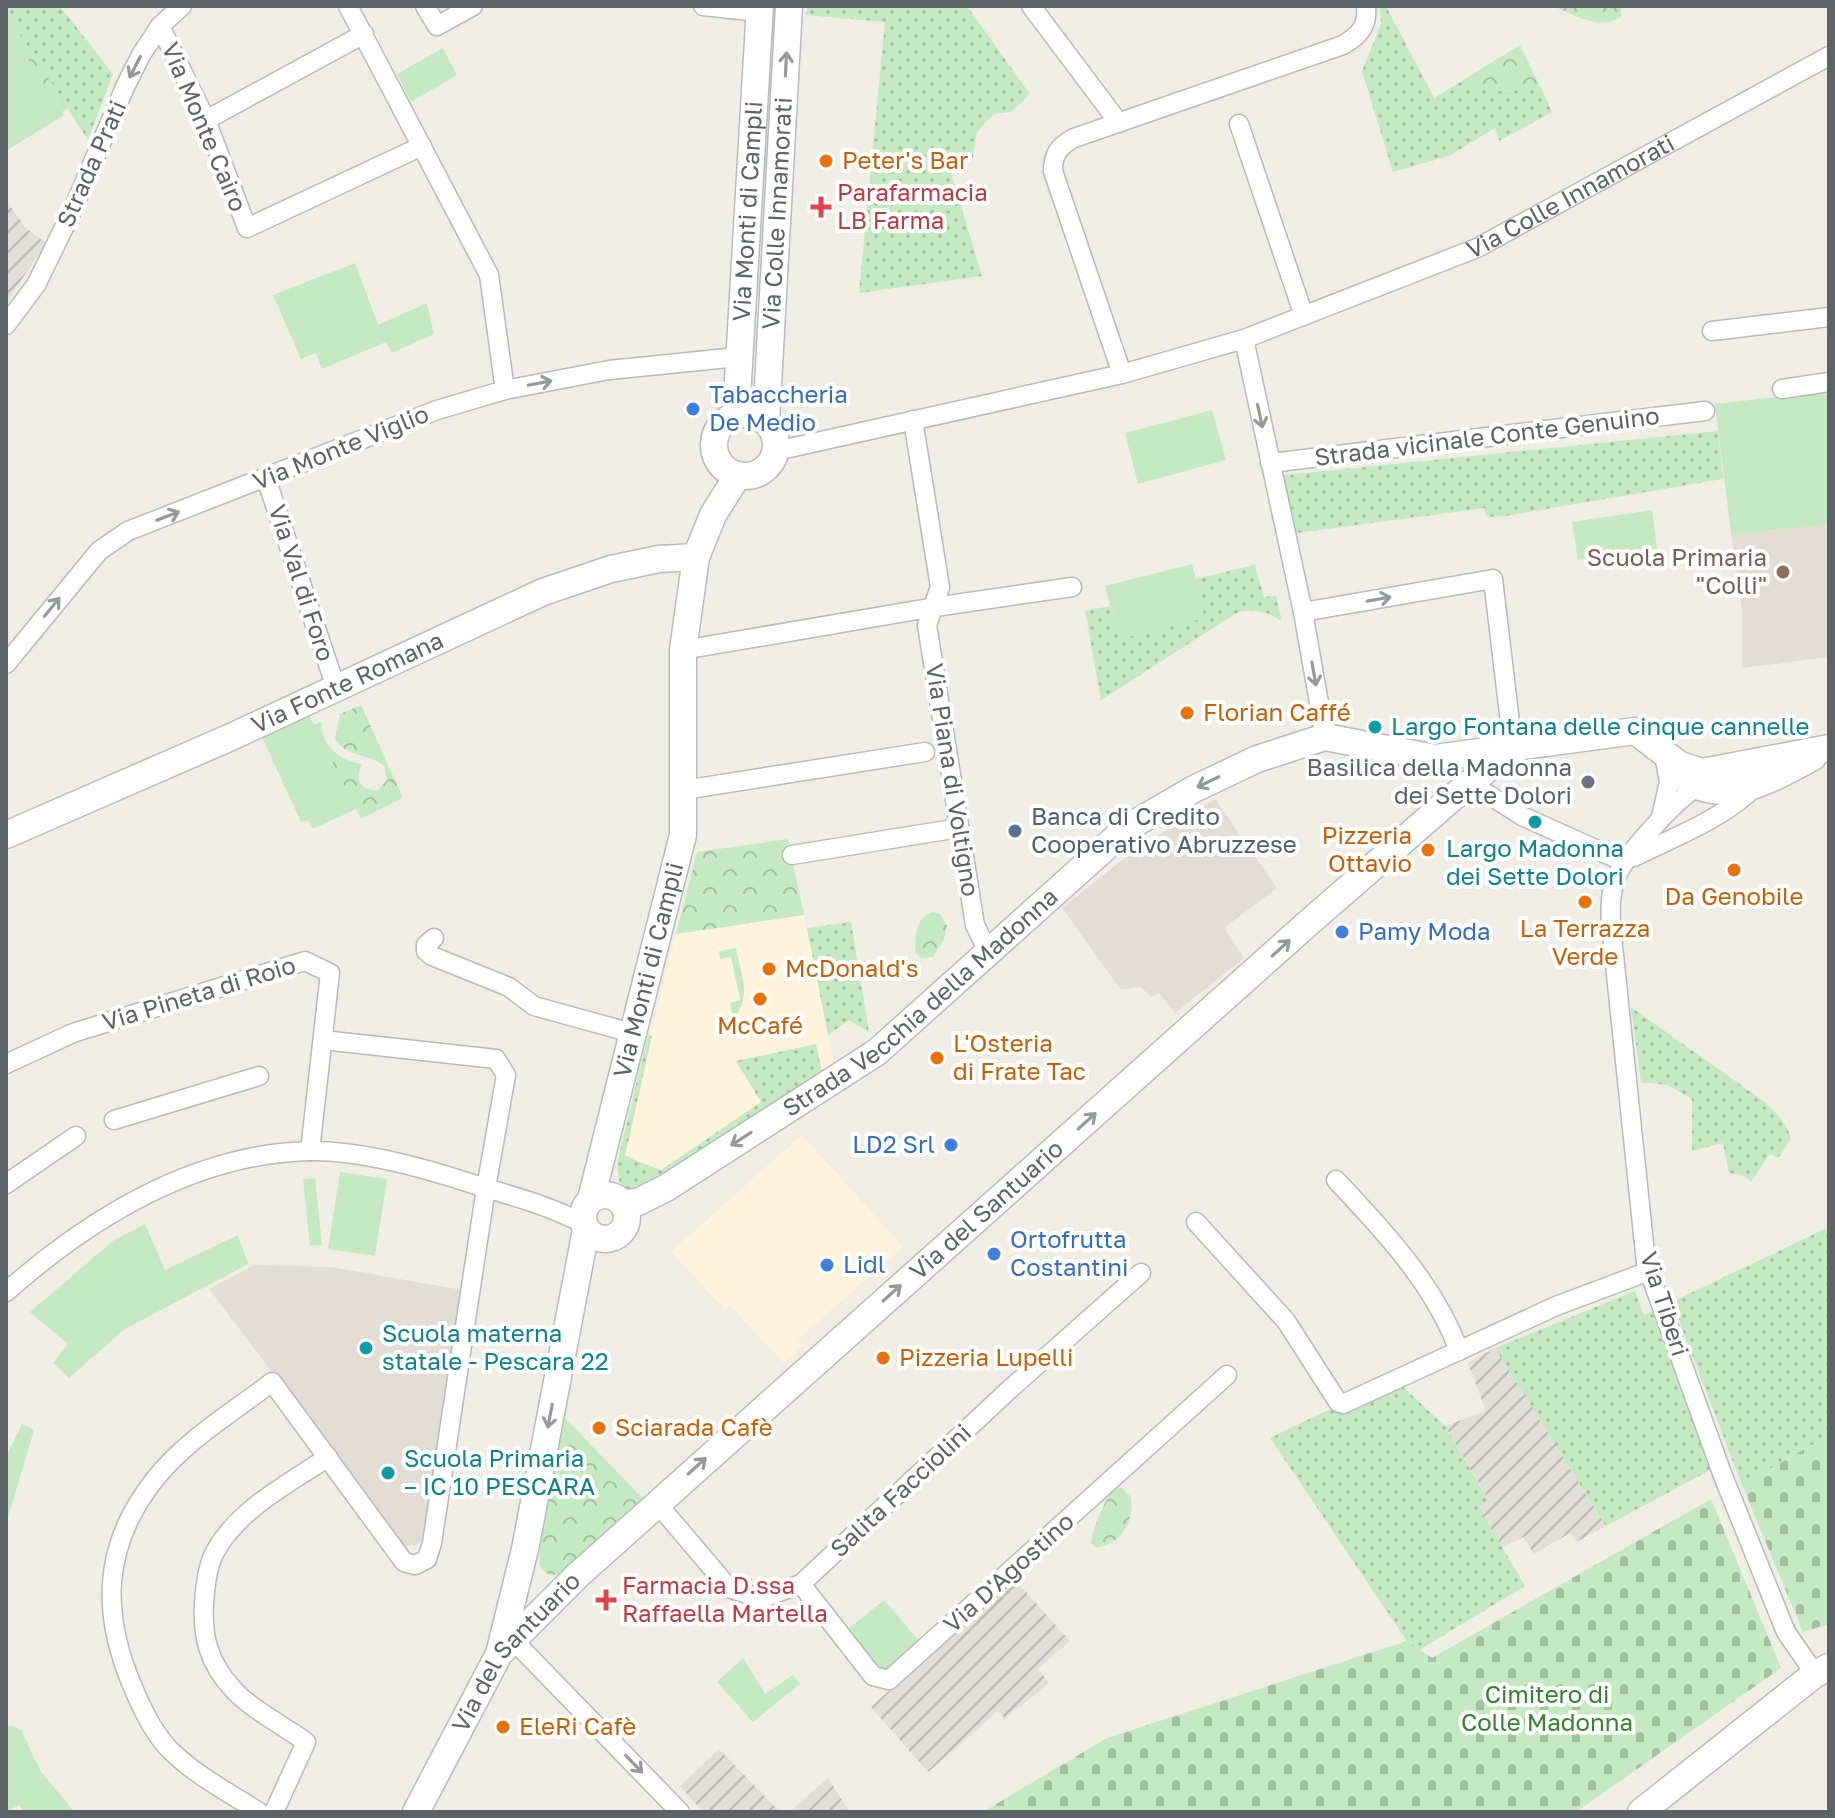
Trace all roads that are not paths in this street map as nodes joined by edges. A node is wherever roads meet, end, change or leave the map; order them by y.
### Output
1 (182, 6) edge
2 (348, 6) edge
3 (425, 6) edge
4 (473, 6) edge
5 (703, 6) edge
6 (789, 6) edge
7 (1031, 6) edge
8 (1366, 6) edge
9 (760, 9) edge
10 (160, 26) junction
11 (364, 34) junction
12 (1829, 56) edge
13 (206, 120) junction
14 (1119, 123) junction
15 (1239, 124) dead end
16 (422, 146) junction
17 (1304, 316) junction
18 (1829, 317) edge
19 (6, 325) edge
20 (1712, 331) dead end
21 (1244, 339) junction
22 (738, 357) junction
23 (1122, 374) junction
24 (1829, 382) edge
25 (1782, 389) dead end
26 (505, 390) junction
27 (1705, 411) dead end
28 (736, 415) junction
29 (913, 420) junction
30 (766, 421) junction
31 (776, 451) junction
32 (1270, 463) junction
33 (738, 475) junction
34 (266, 478) junction
35 (696, 557) junction
36 (1072, 587) dead end
37 (935, 607) junction
38 (1303, 612) junction
39 (683, 650) junction
40 (6, 664) edge
41 (336, 688) junction
42 (1325, 737) junction
43 (1513, 748) junction
44 (1829, 748) edge
45 (925, 752) dead end
46 (1663, 754) junction
47 (1435, 758) junction
48 (1706, 782) junction
49 (1755, 787) junction
50 (684, 790) junction
51 (1461, 790) junction
52 (1659, 822) junction
53 (959, 828) junction
54 (6, 835) edge
55 (1659, 845) junction
56 (792, 855) dead end
57 (1624, 862) junction
58 (434, 938) dead end
59 (988, 952) junction
60 (632, 1033) junction
61 (323, 1040) junction
62 (6, 1064) edge
63 (259, 1076) dead end
64 (114, 1120) dead end
65 (76, 1136) dead end
66 (310, 1151) junction
67 (1336, 1180) dead end
68 (6, 1184) edge
69 (486, 1188) junction
70 (597, 1209) junction
71 (1196, 1222) dead end
72 (1649, 1271) junction
73 (1141, 1273) dead end
74 (6, 1292) edge
75 (1459, 1351) junction
76 (1227, 1375) dead end
77 (328, 1457) junction
78 (656, 1502) junction
79 (525, 1549) junction
80 (578, 1575) junction
81 (801, 1584) junction
82 (509, 1643) junction
83 (1822, 1670) edge
84 (259, 1812) edge
85 (274, 1812) edge
86 (416, 1812) edge
87 (680, 1812) edge
88 (1641, 1812) edge

1 - 10 street, Strada Prati
2 - 11 street
3 - 4 street
5 - 9 street
30 -> 6 street, Via Colle Innamorati
7 - 14 street
8 - 14 street
9 - 22 street, Via Monti di Campli
10 - 13 street, Via Monte Cairo
10 -> 19 street, Strada Prati
11 - 13 street
11 - 16 street
12 - 17 street, Via Colle Innamorati
13 - 16 street, Via Monte Cairo
14 - 23 street
15 - 17 street
16 - 26 street
17 - 21 street, Via Colle Innamorati
18 - 20 street
21 - 23 street, Via Colle Innamorati
21 -> 32 street
26 -> 22 street, Via Monte Viglio
22 - 28 street, Via Monti di Campli
23 - 29 street, Via Colle Innamorati
24 - 25 street
26 - 34 street, Via Monte Viglio
27 - 32 street, Strada vicinale Conte Genuino
28 - 30 street
28 - 33 street
29 - 31 street, Via Colle Innamorati
29 - 37 street, Via Piana di Voltigno
30 - 31 street
31 - 33 street
32 - 38 street
33 - 35 street, Via Monti di Campli
40 -> 34 street, Via Monte Viglio
34 - 41 street, Via Val di Foro
35 - 39 street, Via Monti di Campli
35 - 41 street, Via Fonte Romana
36 - 37 street
37 - 39 street
37 - 53 street, Via Piana di Voltigno
38 -> 42 street
38 -> 43 street
39 - 50 street, Via Monti di Campli
41 - 54 street, Via Fonte Romana
42 - 47 street, Strada Vecchia della Madonna
42 -> 59 street, Strada Vecchia della Madonna
43 - 46 street
43 - 47 street, Strada Vecchia della Madonna
43 - 51 street
44 - 48 street
44 - 49 street
45 - 50 street
46 - 48 street
46 - 52 street
47 - 51 street
48 - 49 street
48 - 52 street
48 - 55 street
49 - 55 street
50 - 60 street, Via Monti di Campli
51 - 57 street
78 -> 51 street, Via del Santuario
52 - 57 street
53 - 56 street
53 - 59 street, Via Piana di Voltigno
55 - 57 street
57 - 72 street, Via Tiberi
58 - 60 street
59 -> 70 street, Strada Vecchia della Madonna
60 - 70 street, Via Monti di Campli
61 - 62 street, Via Pineta di Roio
61 - 66 street, Via Pineta di Roio
61 - 69 street
63 - 64 street
65 - 68 street
66 - 69 street
66 - 74 street
67 - 75 street
69 - 70 street
69 - 77 street
70 -> 79 street, Via Monti di Campli
71 - 75 street
72 - 75 street
72 - 83 street, Via Tiberi
73 - 81 street, Salita Facciolini
76 - 81 street, Via D'Agostino
77 - 84 street
77 - 85 street
78 - 80 street, Via del Santuario
78 - 81 street, Salita Facciolini
79 - 80 street
79 - 82 street, Via Monti di Campli
80 - 82 street, Via del Santuario
82 - 86 street, Via del Santuario
82 -> 87 street
83 - 88 street

